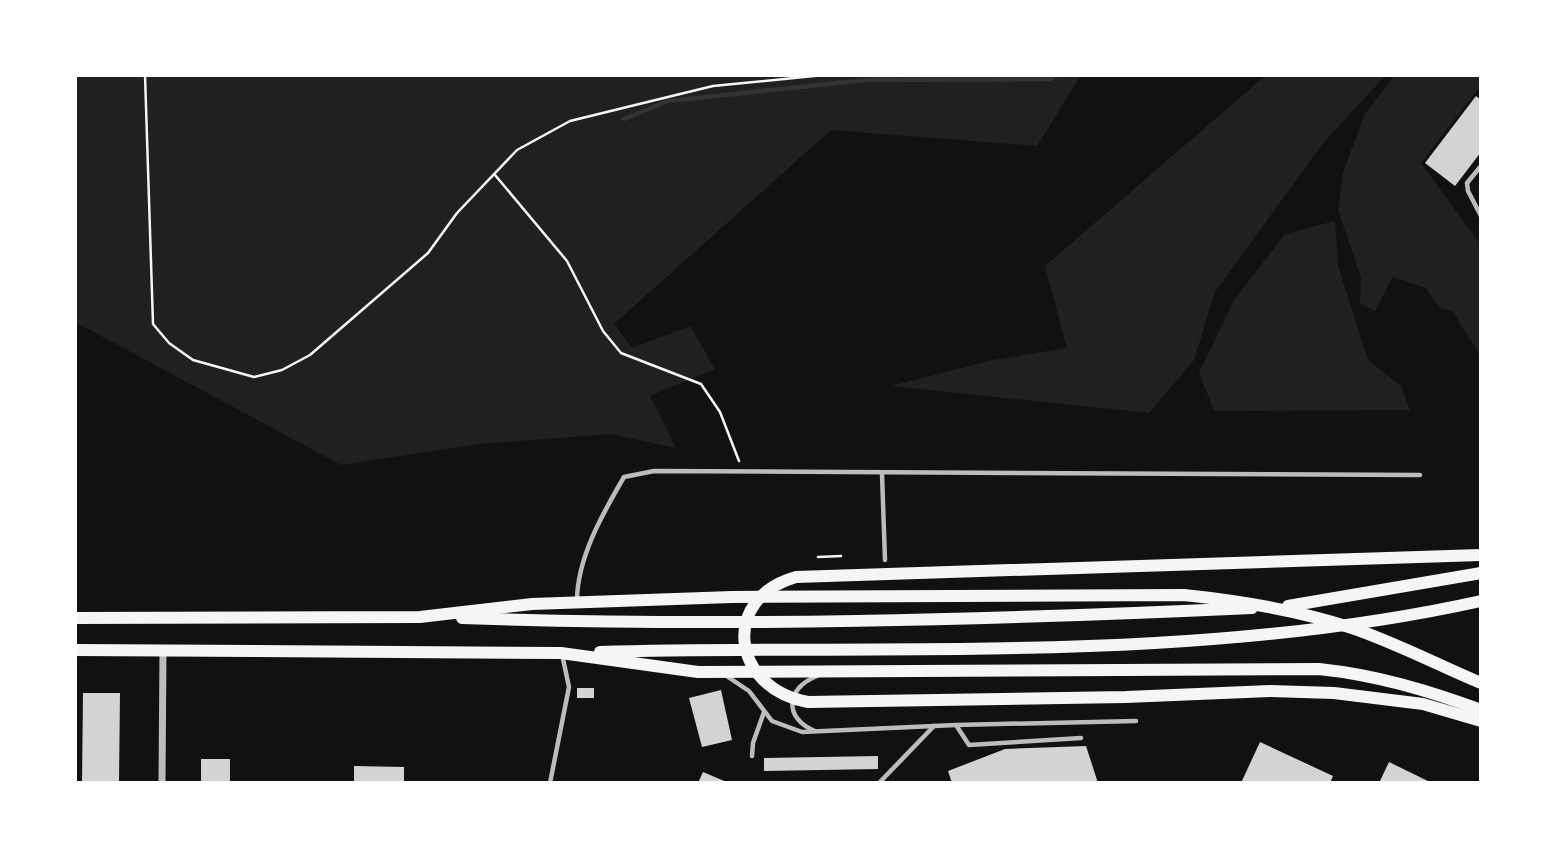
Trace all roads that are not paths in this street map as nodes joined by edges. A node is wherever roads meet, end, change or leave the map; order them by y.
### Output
1 (1481, 166) edge
2 (1481, 216) edge
3 (882, 474) junction
4 (1420, 475) dead end
5 (1481, 555) edge
6 (885, 560) dead end
7 (1481, 573) edge
8 (1481, 601) edge
9 (577, 602) junction
10 (419, 617) junction
11 (76, 618) edge
12 (75, 650) edge
13 (163, 650) junction
14 (561, 653) junction
15 (698, 672) junction
16 (824, 673) junction
17 (1481, 683) edge
18 (1481, 710) edge
19 (765, 712) junction
20 (1136, 721) dead end
21 (1481, 721) edge
22 (956, 725) junction
23 (935, 726) junction
24 (819, 733) junction
25 (1080, 738) dead end
26 (752, 756) dead end
27 (162, 783) edge
28 (550, 783) edge
29 (879, 783) edge

1 - 2 lane
3 - 4 lane
3 - 6 lane
3 - 9 lane
5 - 21 main road
7 - 10 main road
8 - 14 main road
9 - 10 main road
9 - 17 main road
10 - 11 main road
12 - 13 main road
13 - 14 main road
13 - 27 street
14 - 15 main road
14 - 28 lane
15 - 16 main road
15 - 19 lane
16 - 18 main road
16 - 24 lane
19 - 24 lane
19 - 26 lane
20 - 22 lane
22 - 23 lane
22 - 25 lane
23 - 24 lane
23 - 29 lane

